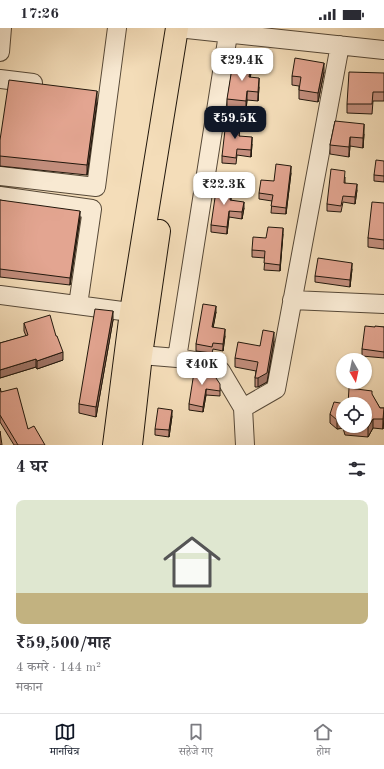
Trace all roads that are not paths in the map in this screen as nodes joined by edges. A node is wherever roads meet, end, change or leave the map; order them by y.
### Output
1 (113, 28) edge
2 (117, 28) edge
3 (126, 28) edge
4 (184, 30) edge
5 (229, 31) edge
6 (340, 45) junction
7 (384, 50) edge
8 (0, 79) edge
9 (46, 85) edge
10 (0, 176) edge
11 (0, 196) edge
12 (0, 295) edge
13 (292, 300) junction
14 (78, 304) junction
15 (384, 304) edge
16 (139, 313) junction
17 (141, 355) junction
18 (177, 358) junction
19 (243, 408) junction
20 (114, 445) edge
21 (131, 445) edge
22 (245, 445) edge

1 - 2 street
2 - 3 street
2 - 10 street
4 - 5 street
4 - 16 main road
5 - 6 street
5 - 18 street
6 - 7 street
6 - 13 street
8 - 9 street
11 - 14 street
12 - 14 street
13 - 15 street
13 - 19 street
14 - 16 street
16 - 17 main road
16 - 20 main road
17 - 18 street
17 - 21 main road
18 - 19 street
19 - 22 street

